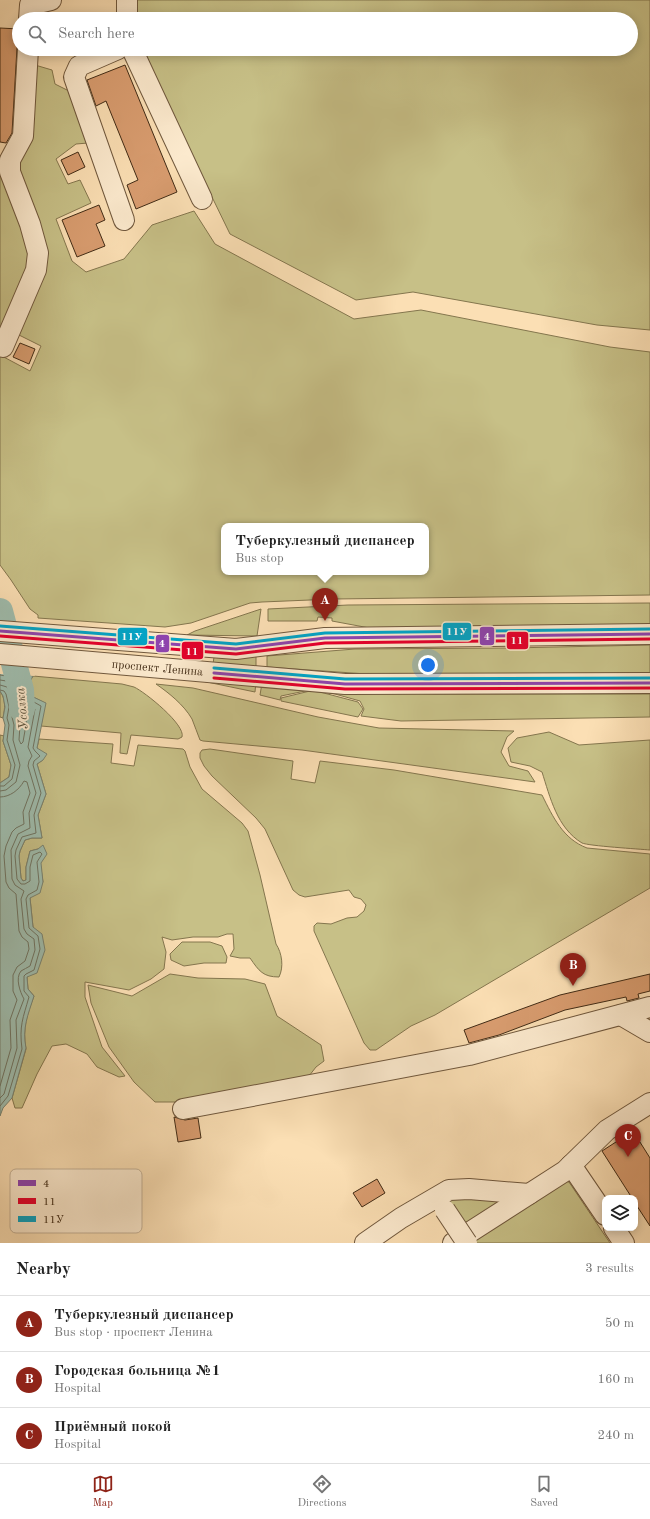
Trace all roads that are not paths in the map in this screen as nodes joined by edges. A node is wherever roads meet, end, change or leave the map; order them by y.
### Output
1 (51, 0) edge
2 (127, 0) edge
3 (30, 12) edge
4 (127, 12) edge
5 (28, 56) edge
6 (102, 56) edge
7 (135, 56) edge
8 (202, 199) dead end
9 (124, 220) dead end
10 (3, 347) dead end
11 (0, 631) edge
12 (650, 634) edge
13 (0, 654) edge
14 (650, 683) edge
15 (650, 1007) edge
16 (621, 1015) junction
17 (650, 1032) edge
18 (650, 1103) edge
19 (182, 1109) dead end
20 (571, 1165) junction
21 (529, 1194) junction
22 (441, 1203) junction
23 (602, 1211) edge
24 (616, 1231) edge
25 (365, 1243) edge
26 (453, 1243) edge
27 (467, 1243) edge
28 (624, 1243) edge

1 - 3 street
2 - 4 street
5 - 10 street
6 - 9 street
7 - 8 street
11 - 12 street, проспект Ленина
13 - 14 street, проспект Ленина
15 - 16 street
16 - 17 street
16 - 19 street
18 - 20 street
20 - 21 street
20 - 23 street
21 - 22 street
21 - 26 street
22 - 25 street
22 - 27 street, bridge
24 - 28 street

